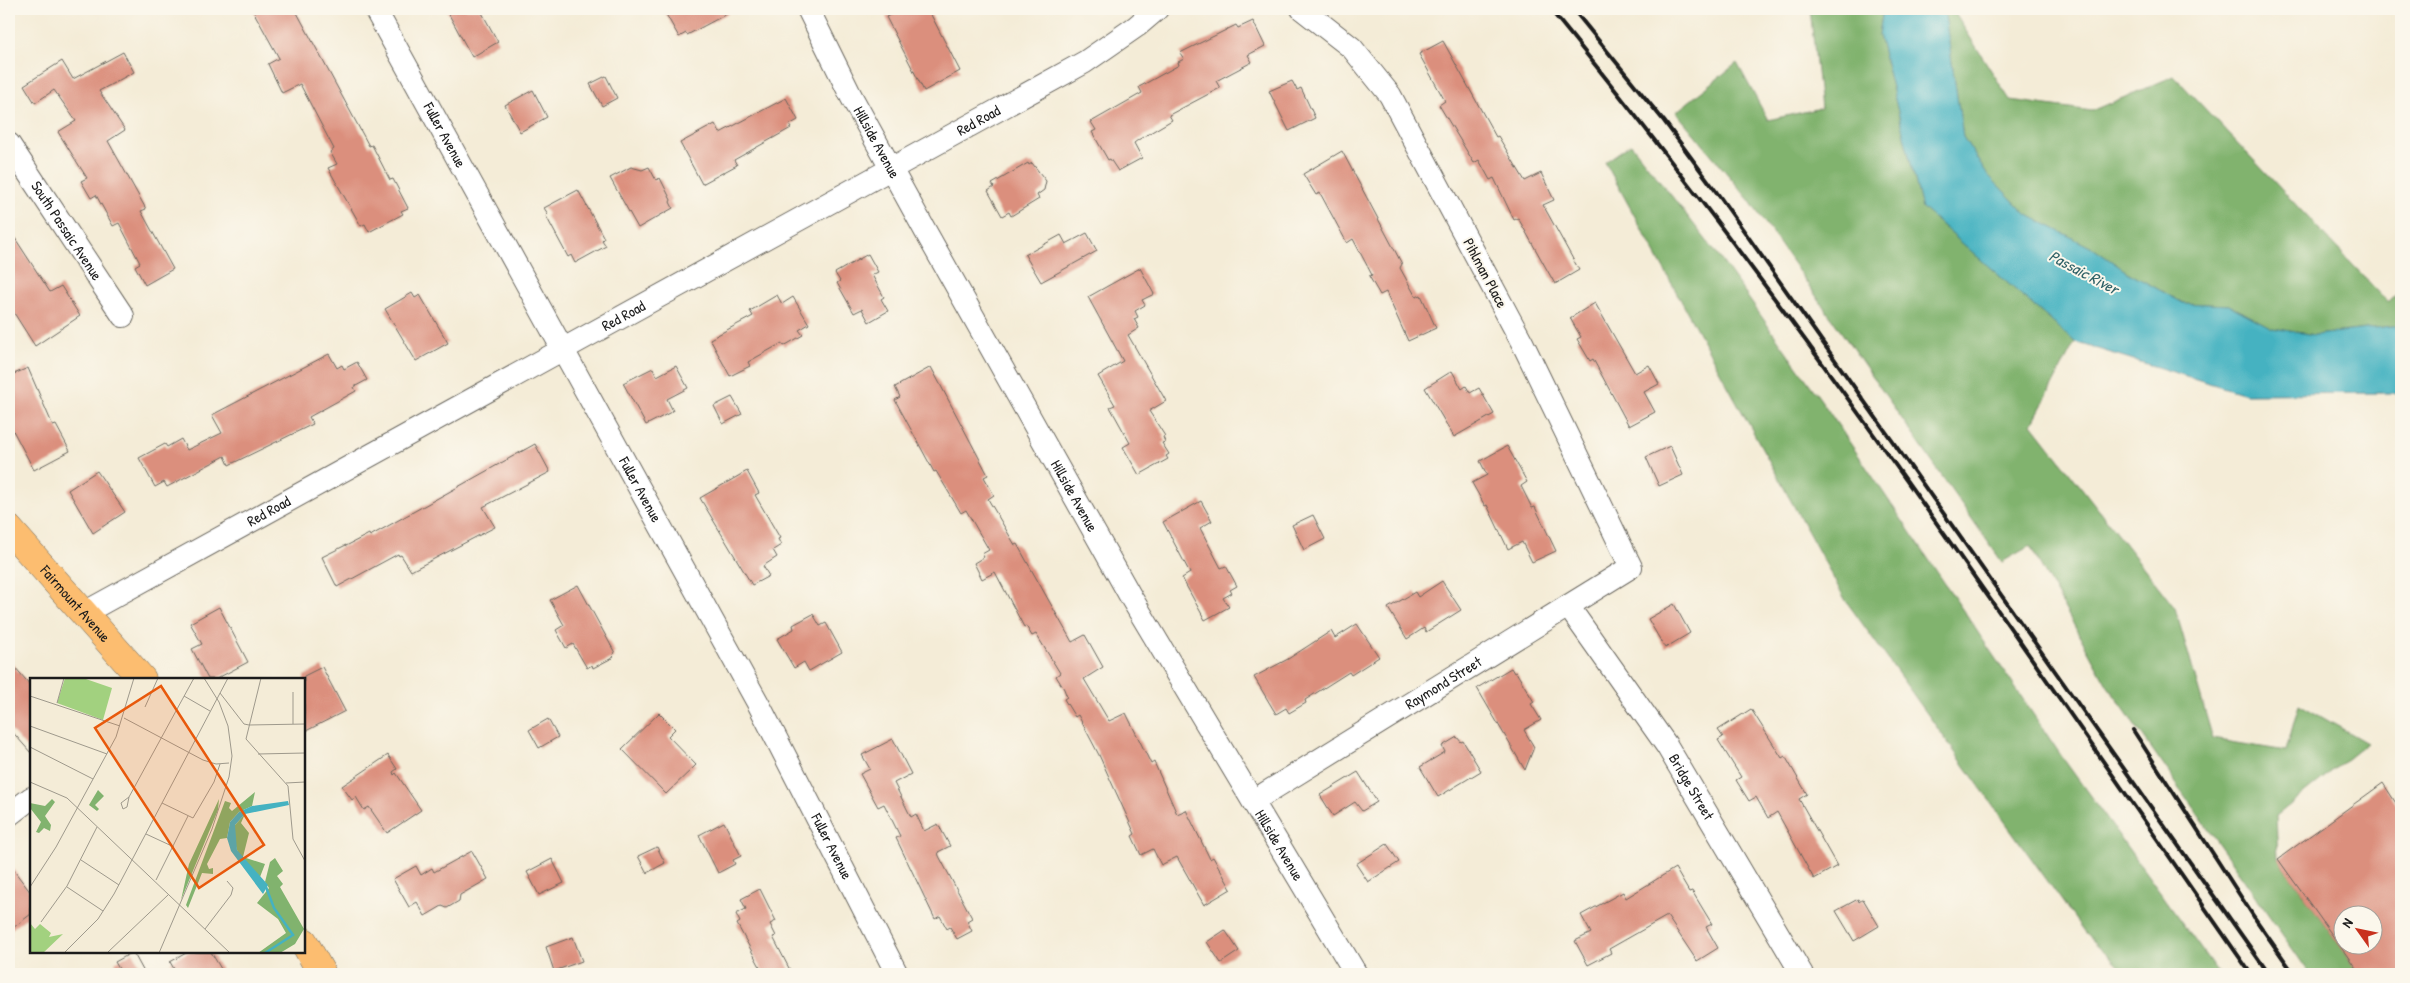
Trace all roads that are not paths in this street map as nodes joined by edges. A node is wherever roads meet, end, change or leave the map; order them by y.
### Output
1 (376, 9) edge
2 (808, 9) edge
3 (1157, 9) edge
4 (1302, 9) edge
5 (9, 144) edge
6 (892, 169) junction
7 (123, 316) dead end
8 (564, 350) junction
9 (9, 529) edge
10 (1630, 564) joint
11 (1568, 606) junction
12 (84, 613) junction
13 (141, 678) edge
14 (30, 799) edge
15 (1253, 801) junction
16 (9, 815) edge
17 (305, 944) edge
18 (322, 974) edge
19 (897, 974) edge
20 (1356, 974) edge
21 (1802, 974) edge

1 - 8 street, Fuller Avenue
2 - 6 street, Hillside Avenue
3 - 6 street, Red Road
4 - 10 street, Pihlman Place
5 - 7 street, South Passaic Avenue
6 - 8 street, Red Road
6 - 15 street, Hillside Avenue
8 - 12 street, Red Road
8 - 19 street, Fuller Avenue
9 - 12 main road, Fairmount Avenue
10 - 11 street, Raymond Street
11 - 15 street, Raymond Street
11 - 21 street, Bridge Street
12 - 13 main road, Fairmount Avenue
14 - 16 street
15 - 20 street, Hillside Avenue
17 - 18 main road

